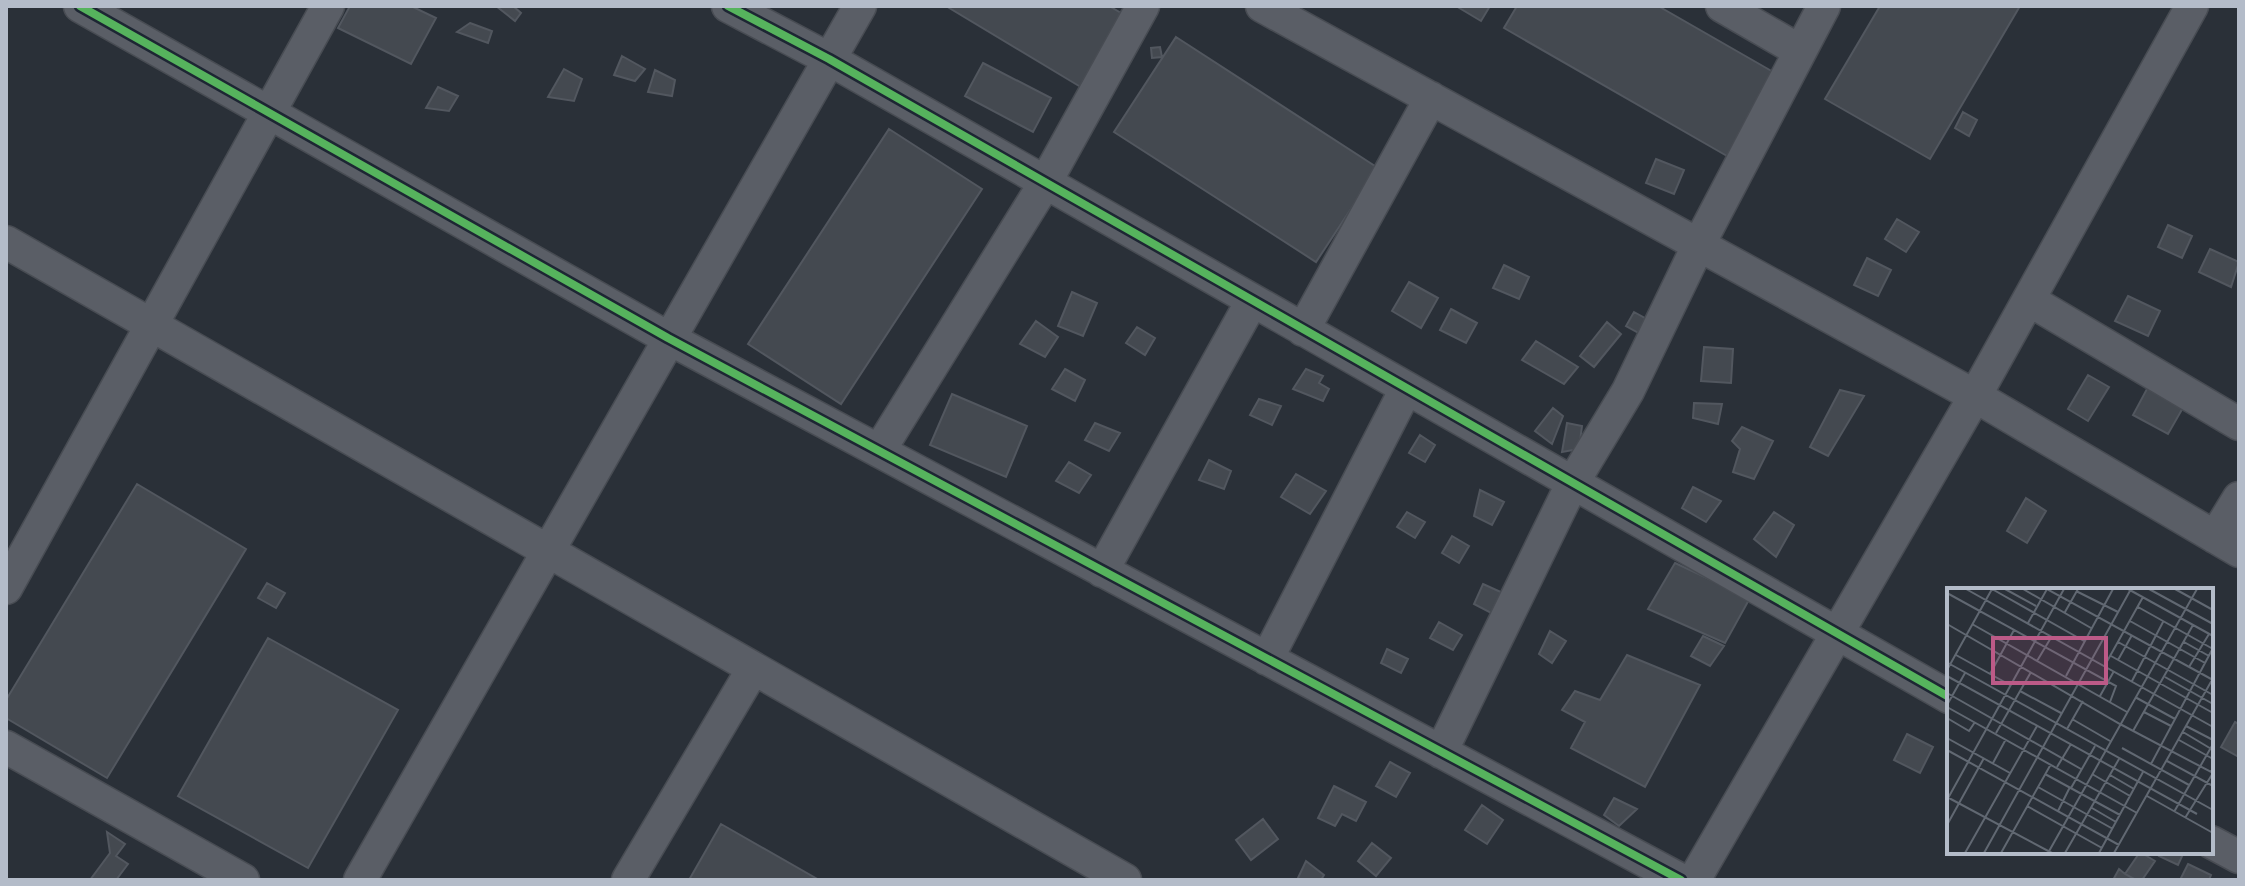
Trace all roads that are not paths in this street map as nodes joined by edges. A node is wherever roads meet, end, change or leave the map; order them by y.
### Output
1 (80, 6) edge
2 (328, 6) edge
3 (728, 6) edge
4 (860, 6) edge
5 (1143, 6) edge
6 (1262, 6) edge
7 (1722, 6) edge
8 (1824, 6) edge
9 (2192, 6) edge
10 (1800, 51) junction
11 (829, 59) junction
12 (1431, 98) junction
13 (270, 114) junction
14 (1045, 183) junction
15 (6, 242) edge
16 (1699, 244) junction
17 (2029, 300) junction
18 (1252, 301) junction
19 (151, 324) junction
20 (1303, 330) junction
21 (668, 338) junction
22 (1406, 389) junction
23 (1975, 396) junction
24 (2239, 424) edge
25 (879, 451) junction
26 (1572, 484) junction
27 (2239, 498) edge
28 (2227, 544) edge
29 (545, 551) junction
30 (1102, 571) junction
31 (6, 588) edge
32 (1837, 635) junction
33 (1267, 659) junction
34 (753, 669) junction
35 (1947, 696) edge
36 (6, 747) edge
37 (1441, 752) junction
38 (2213, 843) edge
39 (2239, 857) edge
40 (243, 880) edge
41 (360, 880) edge
42 (628, 880) edge
43 (1125, 880) edge
44 (1681, 880) edge
45 (1694, 880) edge

1 - 13 street
2 - 13 street
3 - 11 street
4 - 11 street
5 - 14 street
6 - 12 street
7 - 10 street
8 - 10 street
9 - 17 street
10 - 16 street
11 - 14 street
11 - 21 street
12 - 16 street
12 - 20 street
13 - 19 street
13 - 21 street
14 - 18 street
14 - 25 street
15 - 19 street
16 - 23 street
16 - 26 street
17 - 23 street
17 - 24 street
18 - 20 street
18 - 30 street
19 - 29 street
19 - 31 street
20 - 22 street
21 - 25 street
21 - 29 street
22 - 26 street
22 - 33 street
23 - 28 street
23 - 32 street
25 - 30 street
26 - 32 street
26 - 37 street
27 - 28 street
29 - 34 street
29 - 41 street
30 - 33 street
32 - 35 street
32 - 45 street
33 - 37 street
34 - 42 street
34 - 43 street
36 - 40 street
37 - 44 street
38 - 39 street

